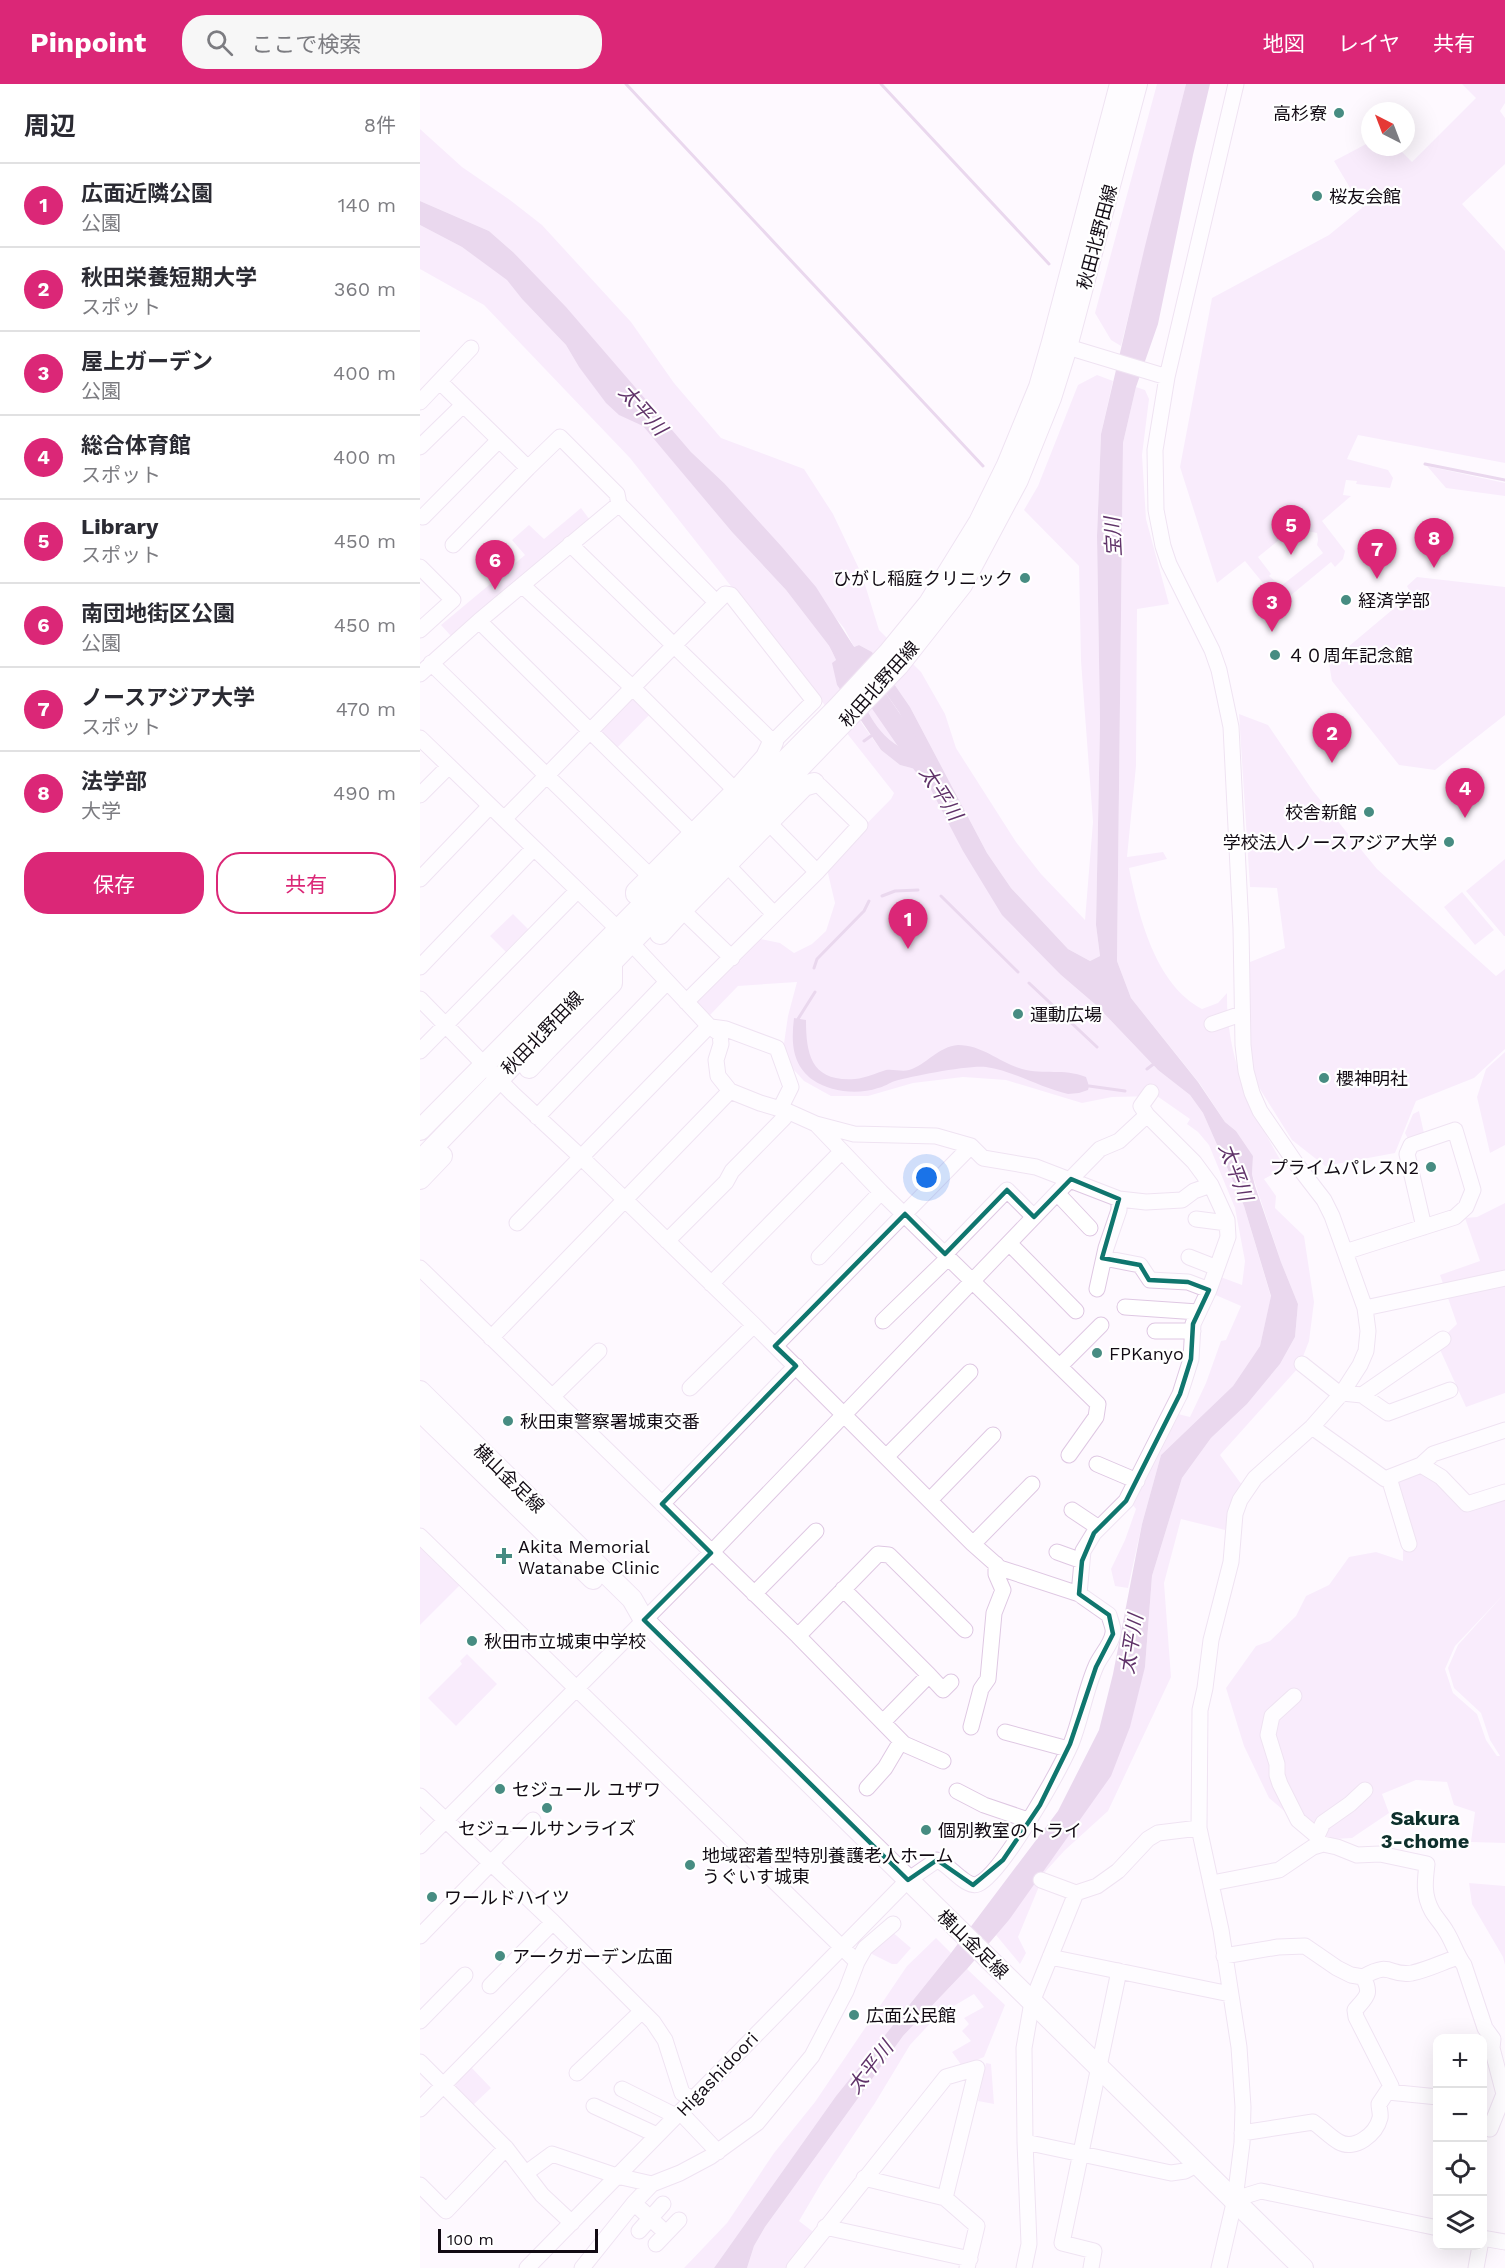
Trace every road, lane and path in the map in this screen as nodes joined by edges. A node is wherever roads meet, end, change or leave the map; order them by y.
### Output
1 (1120, 84) edge
2 (1137, 84) edge
3 (1236, 84) edge
4 (1060, 344) junction
5 (471, 348) dead end
6 (1167, 378) junction
7 (440, 382) junction
8 (420, 402) edge
9 (463, 405) junction
10 (499, 440) junction
11 (420, 447) edge
12 (528, 468) junction
13 (619, 504) junction
14 (423, 517) dead end
15 (570, 544) junction
16 (453, 545) dead end
17 (420, 567) edge
18 (522, 585) junction
19 (716, 602) junction
20 (479, 621) junction
21 (420, 630) edge
22 (674, 646) junction
23 (426, 668) edge
24 (633, 688) junction
25 (843, 713) junction
26 (590, 732) junction
27 (421, 742) edge
28 (773, 742) junction
29 (449, 766) junction
30 (546, 776) junction
31 (814, 783) joint
32 (736, 791) junction
33 (420, 795) edge
34 (490, 806) junction
35 (504, 819) junction
36 (769, 823) junction
37 (693, 833) junction
38 (534, 848) junction
39 (727, 866) junction
40 (818, 872) junction
41 (651, 877) junction
42 (420, 879) edge
43 (577, 891) junction
44 (637, 909) junction
45 (661, 910) junction
46 (682, 910) junction
47 (774, 914) junction
48 (660, 934) dead end
49 (624, 936) junction
50 (588, 941) dead end
51 (732, 957) junction
52 (576, 962) junction
53 (420, 967) edge
54 (667, 982) junction
55 (420, 999) edge
56 (686, 1002) junction
57 (1241, 1014) junction
58 (446, 1024) junction
59 (1212, 1024) dead end
60 (710, 1026) junction
61 (541, 1045) junction
62 (420, 1051) edge
63 (529, 1068) dead end
64 (491, 1072) junction
65 (458, 1073) dead end
66 (730, 1091) junction
67 (1151, 1092) dead end
68 (474, 1102) junction
69 (434, 1103) edge
70 (783, 1110) junction
71 (1147, 1115) junction
72 (537, 1117) junction
73 (816, 1124) junction
74 (420, 1130) edge
75 (971, 1146) junction
76 (841, 1152) junction
77 (582, 1158) junction
78 (420, 1161) edge
79 (420, 1179) edge
80 (1071, 1179) junction
81 (1211, 1185) junction
82 (881, 1192) junction
83 (1057, 1192) junction
84 (1119, 1199) junction
85 (626, 1200) junction
86 (905, 1214) junction
87 (1034, 1217) junction
88 (1196, 1219) dead end
89 (517, 1223) dead end
90 (1227, 1223) junction
91 (1425, 1227) junction
92 (1090, 1228) dead end
93 (667, 1241) junction
94 (1009, 1243) junction
95 (1345, 1252) junction
96 (947, 1256) junction
97 (819, 1257) dead end
98 (1189, 1257) dead end
99 (1104, 1258) junction
100 (420, 1268) edge
101 (1217, 1268) junction
102 (1505, 1278) edge
103 (972, 1281) junction
104 (711, 1284) junction
105 (1097, 1289) dead end
106 (1209, 1290) junction
107 (1125, 1307) dead end
108 (1365, 1308) junction
109 (1076, 1311) dead end
110 (1198, 1312) junction
111 (883, 1321) dead end
112 (754, 1325) junction
113 (1101, 1325) dead end
114 (1155, 1331) dead end
115 (1193, 1331) junction
116 (491, 1338) junction
117 (1443, 1339) dead end
118 (775, 1346) junction
119 (599, 1351) dead end
120 (1302, 1364) dead end
121 (796, 1366) junction
122 (1060, 1366) junction
123 (970, 1372) dead end
124 (690, 1388) dead end
125 (1450, 1390) dead end
126 (420, 1391) edge
127 (1342, 1394) junction
128 (1362, 1395) junction
129 (552, 1397) junction
130 (420, 1411) edge
131 (844, 1413) junction
132 (1312, 1427) junction
133 (1505, 1430) edge
134 (993, 1435) dead end
135 (475, 1454) junction
136 (1069, 1455) dead end
137 (886, 1457) junction
138 (1097, 1464) dead end
139 (1421, 1465) junction
140 (1389, 1479) junction
141 (1137, 1480) junction
142 (1032, 1484) dead end
143 (1505, 1492) edge
144 (930, 1500) junction
145 (662, 1504) junction
146 (1072, 1510) dead end
147 (1099, 1528) junction
148 (816, 1531) dead end
149 (420, 1536) edge
150 (973, 1544) junction
151 (1409, 1544) dead end
152 (1057, 1552) dead end
153 (711, 1553) junction
154 (1082, 1561) junction
155 (996, 1564) junction
156 (843, 1589) junction
157 (754, 1594) junction
158 (1079, 1594) junction
159 (644, 1620) junction
160 (965, 1630) dead end
161 (798, 1636) junction
162 (929, 1675) junction
163 (951, 1682) dead end
164 (576, 1689) junction
165 (1294, 1696) dead end
166 (883, 1722) junction
167 (971, 1727) dead end
168 (1005, 1732) dead end
169 (901, 1741) junction
170 (1068, 1749) junction
171 (943, 1761) dead end
172 (867, 1788) dead end
173 (1365, 1790) dead end
174 (957, 1791) dead end
175 (420, 1796) edge
176 (1028, 1820) junction
177 (445, 1821) junction
178 (533, 1821) dead end
179 (1199, 1828) junction
180 (1319, 1841) junction
181 (420, 1846) edge
182 (490, 1863) junction
183 (908, 1880) junction
184 (1041, 1880) dead end
185 (1212, 1882) junction
186 (1076, 1893) junction
187 (553, 1922) junction
188 (892, 1924) dead end
189 (420, 1936) edge
190 (841, 1947) junction
191 (578, 1948) junction
192 (1224, 1956) junction
193 (1050, 1957) junction
194 (1458, 1957) junction
195 (857, 1962) junction
196 (1119, 1971) junction
197 (465, 1975) dead end
198 (1363, 1977) junction
199 (490, 1986) dead end
200 (1230, 1994) junction
201 (1032, 2002) junction
202 (642, 2011) junction
203 (420, 2020) edge
204 (420, 2062) edge
205 (1500, 2063) edge
206 (1098, 2067) junction
207 (577, 2073) dead end
208 (443, 2085) junction
209 (622, 2089) dead end
210 (1388, 2092) junction
211 (1433, 2097) edge
212 (692, 2099) junction
213 (594, 2106) dead end
214 (420, 2109) edge
215 (678, 2114) junction
216 (1487, 2127) edge
217 (1242, 2133) junction
218 (657, 2135) junction
219 (1025, 2142) junction
220 (506, 2148) junction
221 (718, 2152) junction
222 (1081, 2153) junction
223 (1198, 2164) junction
224 (526, 2173) junction
225 (617, 2176) junction
226 (864, 2178) junction
227 (652, 2184) junction
228 (420, 2185) edge
229 (945, 2198) junction
230 (1235, 2199) junction
231 (634, 2203) junction
232 (663, 2204) dead end
233 (650, 2218) junction
234 (679, 2220) dead end
235 (572, 2223) junction
236 (825, 2227) junction
237 (1433, 2227) edge
238 (639, 2230) dead end
239 (1487, 2239) edge
240 (1505, 2242) edge
241 (1479, 2250) edge
242 (968, 2264) edge
243 (527, 2268) edge
244 (582, 2268) edge
245 (794, 2268) edge
246 (1024, 2268) edge
247 (1091, 2268) edge
248 (1220, 2268) edge
249 (1303, 2268) edge
250 (1476, 2268) edge

1 - 4 main road, 秋田北野田線
2 - 4 main road, 秋田北野田線
3 - 6 street
4 - 6 street
4 - 25 main road, 秋田北野田線
5 - 7 street
6 - 57 street
7 - 8 street
7 - 9 street
9 - 10 street
9 - 11 street
10 - 12 street
10 - 14 street
12 - 13 street
12 - 16 street
13 - 15 street
13 - 19 street
15 - 18 street
15 - 22 street
17 - 21 street
18 - 20 street
18 - 24 street
19 - 22 street
19 - 28 street
20 - 23 street
20 - 26 street
22 - 24 street
22 - 28 street
23 - 30 street
24 - 26 street
24 - 32 street
25 - 44 main road, 秋田北野田線
25 - 45 main road, 秋田北野田線
26 - 30 street
26 - 37 street
27 - 29 street
28 - 32 main road
29 - 33 street
29 - 34 street
30 - 35 street
30 - 41 street
31 - 36 main road
31 - 40 street
32 - 37 main road
34 - 35 street
34 - 42 street
35 - 38 street
36 - 39 main road
36 - 40 street
37 - 41 main road
38 - 43 street
38 - 53 street
39 - 46 main road
39 - 47 street
40 - 47 street
41 - 44 main road
43 - 49 street
43 - 58 street
44 - 49 main road, 秋田北野田線
45 - 46 main road
45 - 49 main road, 秋田北野田線
46 - 48 main road
46 - 51 street
47 - 51 street
49 - 52 main road, 秋田北野田線
49 - 54 street
49 - 61 main road, 秋田北野田線
50 - 52 main road
51 - 56 street
52 - 64 main road, 秋田北野田線
54 - 56 street
54 - 72 street
55 - 58 street
56 - 60 street
57 - 59 street
57 - 95 street
58 - 62 street
58 - 64 street
60 - 66 street
60 - 70 street
60 - 77 street
61 - 63 main road
61 - 64 main road, 秋田北野田線
64 - 68 main road, 秋田北野田線
64 - 69 main road, 秋田北野田線
64 - 72 street
65 - 69 main road
66 - 70 street
66 - 85 street
67 - 71 street
68 - 78 main road, 秋田北野田線
68 - 79 main road
69 - 74 main road, 秋田北野田線
70 - 73 street
70 - 93 street
71 - 80 street
71 - 81 street
72 - 77 street
73 - 75 street
73 - 76 street
75 - 80 street
75 - 86 street
76 - 82 street
76 - 104 street
77 - 85 street
77 - 89 street
80 - 83 street
80 - 84 street
81 - 84 street
81 - 90 street
82 - 86 street
82 - 97 street
83 - 87 street
83 - 92 street
84 - 99 street
85 - 93 street
85 - 116 street
86 - 96 street
86 - 118 street
87 - 94 street
87 - 96 street
88 - 90 street
90 - 101 street
91 - 91 street
91 - 95 street
93 - 104 street
94 - 103 street
94 - 109 street
95 - 108 street
96 - 103 street
96 - 111 street
98 - 101 street
99 - 105 street
99 - 106 street
100 - 116 street
101 - 106 street
102 - 108 street
103 - 122 street
103 - 131 street
104 - 112 street
106 - 110 street
107 - 110 street
108 - 127 street
110 - 115 street
112 - 118 street
112 - 124 street
113 - 122 street
114 - 115 street
115 - 141 street
116 - 129 street
117 - 128 street
118 - 121 street
119 - 129 street
120 - 127 street
121 - 131 street
121 - 145 street
122 - 136 street
123 - 137 street
125 - 128 street
126 - 135 main road, 横山金足線
127 - 128 street
127 - 132 street
129 - 145 street
130 - 135 main road, 横山金足線
131 - 137 street
131 - 153 street
132 - 140 street
132 - 179 street
133 - 139 street
134 - 144 street
135 - 159 main road, 横山金足線
137 - 144 street
138 - 141 street
139 - 140 street
139 - 143 street
140 - 151 street
141 - 147 street
142 - 150 street
144 - 150 street
145 - 153 street
146 - 147 street
147 - 154 street
148 - 157 street
149 - 164 street
150 - 155 street
152 - 154 street
153 - 157 street
153 - 159 street
154 - 158 street
155 - 158 street
155 - 167 street
156 - 160 street
156 - 161 street
156 - 162 street
157 - 161 street
158 - 170 street
159 - 164 street
159 - 183 main road, 横山金足線
161 - 166 street
162 - 163 street
162 - 166 street
164 - 177 street
164 - 190 street
165 - 180 street
166 - 169 street
168 - 170 street
169 - 171 street
169 - 172 street
170 - 176 street
173 - 180 street
174 - 176 street
175 - 177 street
176 - 183 street, Higashidoori
177 - 181 street
177 - 182 street
178 - 182 street
179 - 185 street
179 - 186 street
180 - 185 street
180 - 194 street
182 - 187 street
182 - 189 street
183 - 190 street, Higashidoori
183 - 201 main road, 横山金足線
184 - 186 street
185 - 192 street
186 - 193 street
187 - 191 street
187 - 199 street
188 - 195 street
190 - 195 street
190 - 212 street, Higashidoori
191 - 202 street
191 - 208 street
192 - 198 street
192 - 200 street
193 - 196 street
193 - 201 street
194 - 198 street
194 - 205 street
195 - 221 street
196 - 200 street
196 - 206 street
197 - 203 street
198 - 210 street
200 - 217 street
201 - 206 main road, 横山金足線
201 - 219 street
202 - 207 street
202 - 212 street
204 - 208 street
205 - 216 street
206 - 222 street
206 - 223 main road, 横山金足線
208 - 214 street
208 - 220 street
209 - 215 street
210 - 211 street
210 - 217 street
212 - 215 street, Higashidoori
213 - 218 street
215 - 218 street, Higashidoori
215 - 221 street
217 - 230 street
218 - 225 street, Higashidoori
219 - 222 street
219 - 246 street
220 - 224 street
220 - 228 street
221 - 227 street
222 - 223 street
222 - 247 street
223 - 230 main road, 横山金足線
224 - 225 street
224 - 235 street
225 - 227 street
225 - 235 street, Higashidoori
226 - 229 street
226 - 229 street
226 - 236 street
227 - 231 street
229 - 242 street
230 - 237 street
230 - 248 street
230 - 249 main road, 横山金足線
231 - 233 street
231 - 244 street
232 - 233 street
233 - 234 street
233 - 238 street
235 - 243 street, Higashidoori
236 - 242 street
236 - 245 street
239 - 240 street
241 - 250 street

